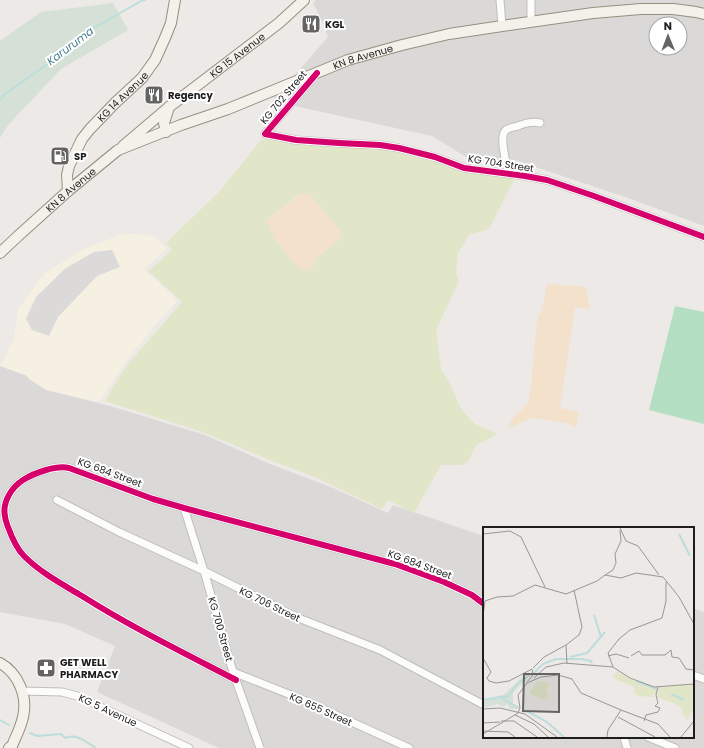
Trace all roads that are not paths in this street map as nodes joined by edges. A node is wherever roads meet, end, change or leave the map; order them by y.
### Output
1 (175, 0) edge
2 (304, 0) edge
3 (500, 0) edge
4 (531, 0) edge
5 (704, 14) edge
6 (531, 22) junction
7 (502, 26) junction
8 (317, 73) junction
9 (168, 110) junction
10 (154, 119) junction
11 (540, 123) dead end
12 (181, 125) junction
13 (166, 132) junction
14 (265, 134) joint
15 (154, 137) junction
16 (118, 150) junction
17 (508, 173) junction
18 (68, 191) junction
19 (704, 237) edge
20 (0, 253) edge
21 (58, 500) dead end
22 (184, 508) junction
23 (204, 571) junction
24 (483, 603) edge
25 (0, 663) edge
26 (233, 672) junction
27 (694, 675) edge
28 (704, 679) edge
29 (236, 680) junction
30 (22, 691) junction
31 (483, 704) edge
32 (624, 738) edge
33 (650, 738) edge
34 (11, 747) edge
35 (189, 748) edge
36 (260, 748) edge
37 (408, 748) edge
38 (627, 748) edge
39 (675, 748) edge

1 - 18 main road, KG 14 Avenue
2 - 9 main road, KG 15 Avenue
3 - 7 street
4 - 6 street
5 - 6 main road, KN 8 Avenue
6 - 7 main road, KN 8 Avenue
7 - 8 main road, KN 8 Avenue
8 - 12 main road, KN 8 Avenue
8 - 14 street, KG 702 Street
9 - 10 main road, KG 15 Avenue
9 - 12 main road
9 - 13 main road
10 - 15 main road
10 - 16 main road, KG 15 Avenue
11 - 17 street
12 - 13 main road, KN 8 Avenue
13 - 15 main road, KN 8 Avenue
14 - 17 street, KG 704 Street
15 - 16 main road, KN 8 Avenue
16 - 18 main road, KN 8 Avenue
17 - 19 street, KG 704 Street
18 - 20 main road, KN 8 Avenue
21 - 23 street, KG 706 Street
22 - 23 street, KG 700 Street
22 - 24 street, KG 684 Street
22 - 29 street, KG 684 Street
23 - 26 street, KG 700 Street
23 - 31 street, KG 706 Street
25 - 30 main road
26 - 29 street, KG 700 Street
26 - 37 street, KG 655 Street
27 - 28 street
29 - 36 street, KG 700 Street
30 - 34 main road
30 - 35 street, KG 5 Avenue
32 - 38 street
33 - 39 street

